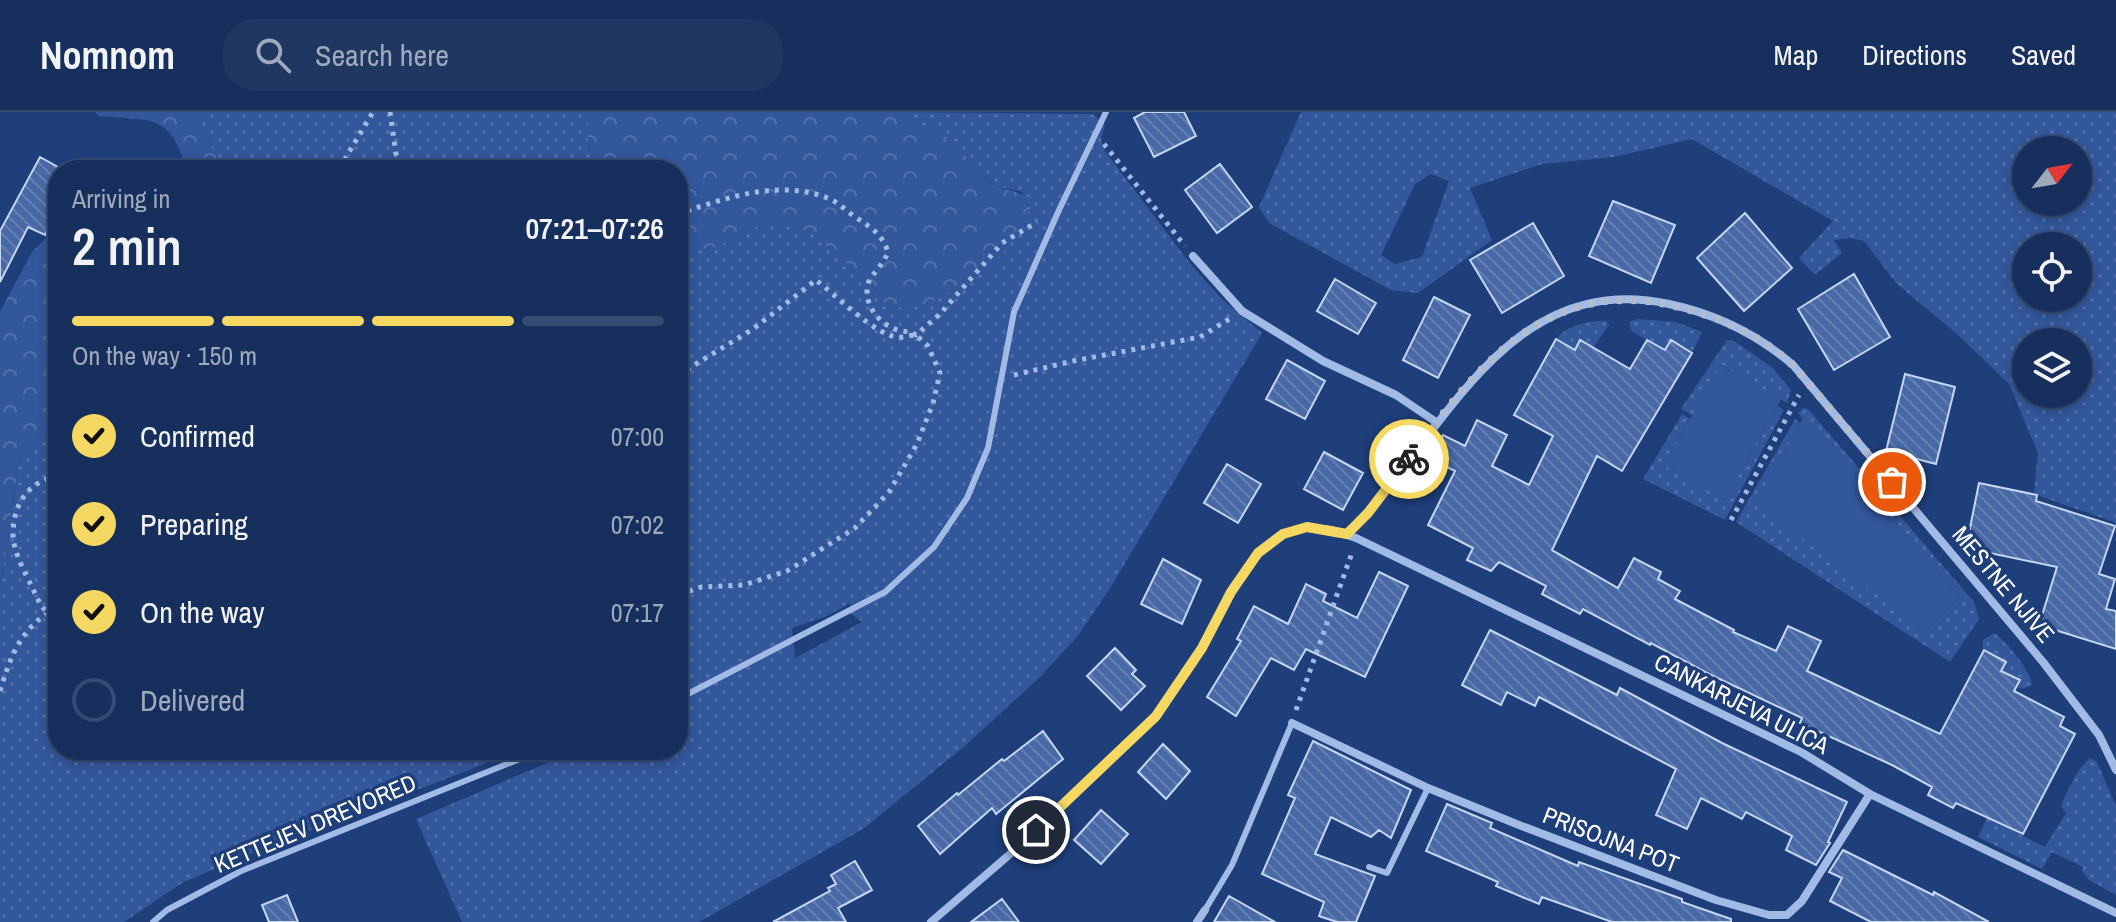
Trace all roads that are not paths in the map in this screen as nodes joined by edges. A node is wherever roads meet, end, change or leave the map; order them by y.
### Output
1 (1106, 112) edge
2 (1193, 256) dead end
3 (1436, 422) junction
4 (1347, 534) junction
5 (688, 694) edge
6 (1292, 723) joint
7 (517, 760) edge
8 (2116, 770) edge
9 (1428, 788) junction
10 (1870, 794) junction
11 (1369, 867) dead end
12 (1205, 910) joint
13 (2116, 913) edge
14 (153, 922) edge
15 (931, 922) edge
16 (1197, 922) edge

1 - 5 lane
2 - 3 street
3 - 4 street
3 - 8 street, MESTNE NJIVE
4 - 10 street, CANKARJEVA ULICA
4 - 15 street, CANKARJEVA ULICA
6 - 9 street, PRISOJNA POT
6 - 12 lane
7 - 14 lane, KETTEJEV DREVORED
9 - 10 street, PRISOJNA POT
9 - 11 lane
10 - 13 street, CANKARJEVA ULICA
12 - 16 street

